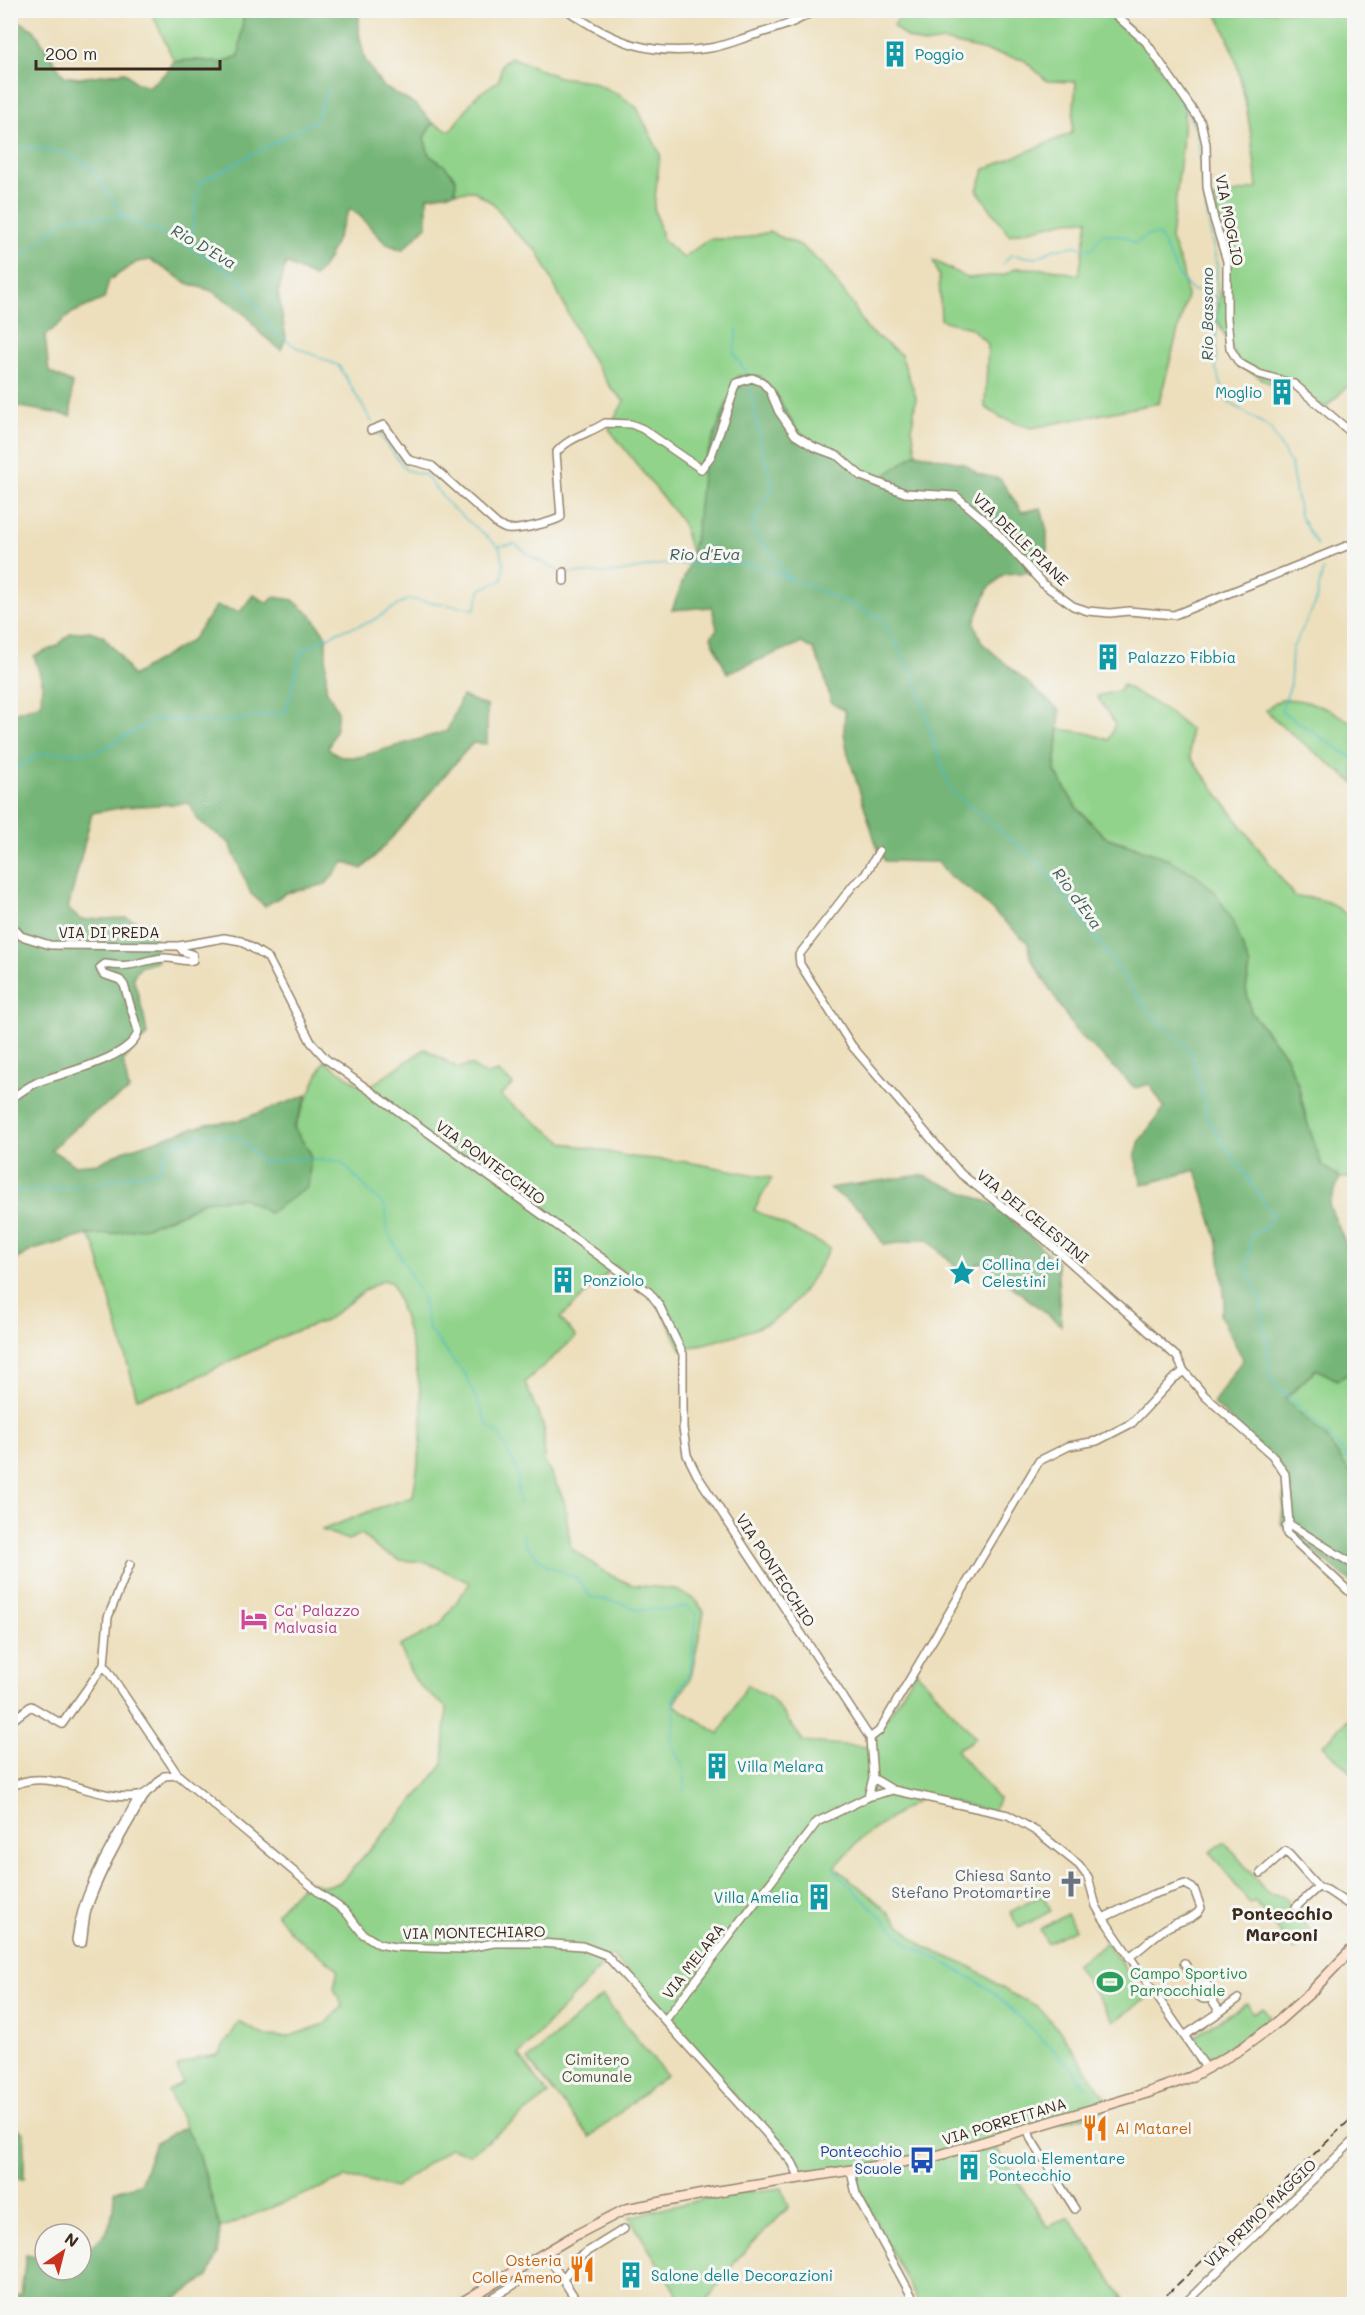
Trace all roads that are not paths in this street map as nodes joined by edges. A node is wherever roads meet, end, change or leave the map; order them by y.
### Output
1 (567, 10) edge
2 (814, 10) edge
3 (1110, 10) edge
4 (371, 430) dead end
5 (1354, 435) edge
6 (1354, 543) edge
7 (564, 572) dead end
8 (564, 581) dead end
9 (879, 851) dead end
10 (10, 924) edge
11 (179, 946) junction
12 (10, 1100) edge
13 (1184, 1371) junction
14 (1289, 1524) junction
15 (130, 1564) dead end
16 (1354, 1565) edge
17 (1354, 1596) edge
18 (104, 1665) junction
19 (10, 1722) edge
20 (870, 1738) junction
21 (178, 1775) junction
22 (873, 1778) junction
23 (10, 1788) edge
24 (893, 1790) junction
25 (147, 1792) junction
26 (139, 1796) junction
27 (868, 1797) junction
28 (1261, 1873) dead end
29 (1318, 1887) junction
30 (1296, 1907) dead end
31 (1354, 1908) edge
32 (1103, 1918) junction
33 (1354, 1947) edge
34 (1129, 1957) junction
35 (1184, 1963) dead end
36 (1238, 1999) dead end
37 (1220, 2012) junction
38 (666, 2019) junction
39 (1184, 2036) junction
40 (1207, 2069) junction
41 (1028, 2130) junction
42 (1354, 2140) edge
43 (851, 2172) junction
44 (800, 2178) junction
45 (1075, 2209) dead end
46 (624, 2229) dead end
47 (546, 2253) junction
48 (532, 2279) dead end
49 (563, 2279) junction
50 (578, 2303) edge
51 (459, 2304) edge
52 (486, 2304) edge
53 (916, 2304) edge
54 (1184, 2304) edge

1 - 2 street
3 - 5 street, VIA MOGLIO
4 - 6 street, VIA DELLE PIANE
7 - 8 street
9 - 13 street, VIA DEI CELESTINI
10 - 11 street, VIA DI PREDA
11 - 12 street
11 - 20 street, VIA PONTECCHIO
13 - 14 street, VIA DEI CELESTINI
13 - 20 street
14 - 16 street
14 - 17 street
15 - 18 street
18 - 19 street
18 - 21 street, VIA MONTECHIARO
20 - 22 street, VIA PONTECCHIO
21 - 25 street
21 - 38 street, VIA MONTECHIARO
22 - 24 street
22 - 27 street, VIA PONTECCHIO
23 - 26 street
24 - 27 street, VIA MELARA
24 - 32 street
25 - 26 street
25 - 26 street
27 - 38 street, VIA MELARA
28 - 29 street
29 - 30 street
29 - 31 street
32 - 34 street
32 - 34 street
33 - 40 main road, VIA PORRETTANA
34 - 39 street
35 - 37 street
36 - 37 street
37 - 39 street
38 - 44 street, VIA MONTECHIARO
39 - 40 street
40 - 41 main road, VIA PORRETTANA
41 - 43 main road, VIA PORRETTANA
41 - 45 street
42 - 54 street, VIA PRIMO MAGGIO
43 - 44 main road, VIA PORRETTANA
43 - 53 street
44 - 47 main road, VIA PORRETTANA
46 - 49 street
47 - 49 street
47 - 51 main road, VIA PORRETTANA
48 - 52 street
49 - 50 street

